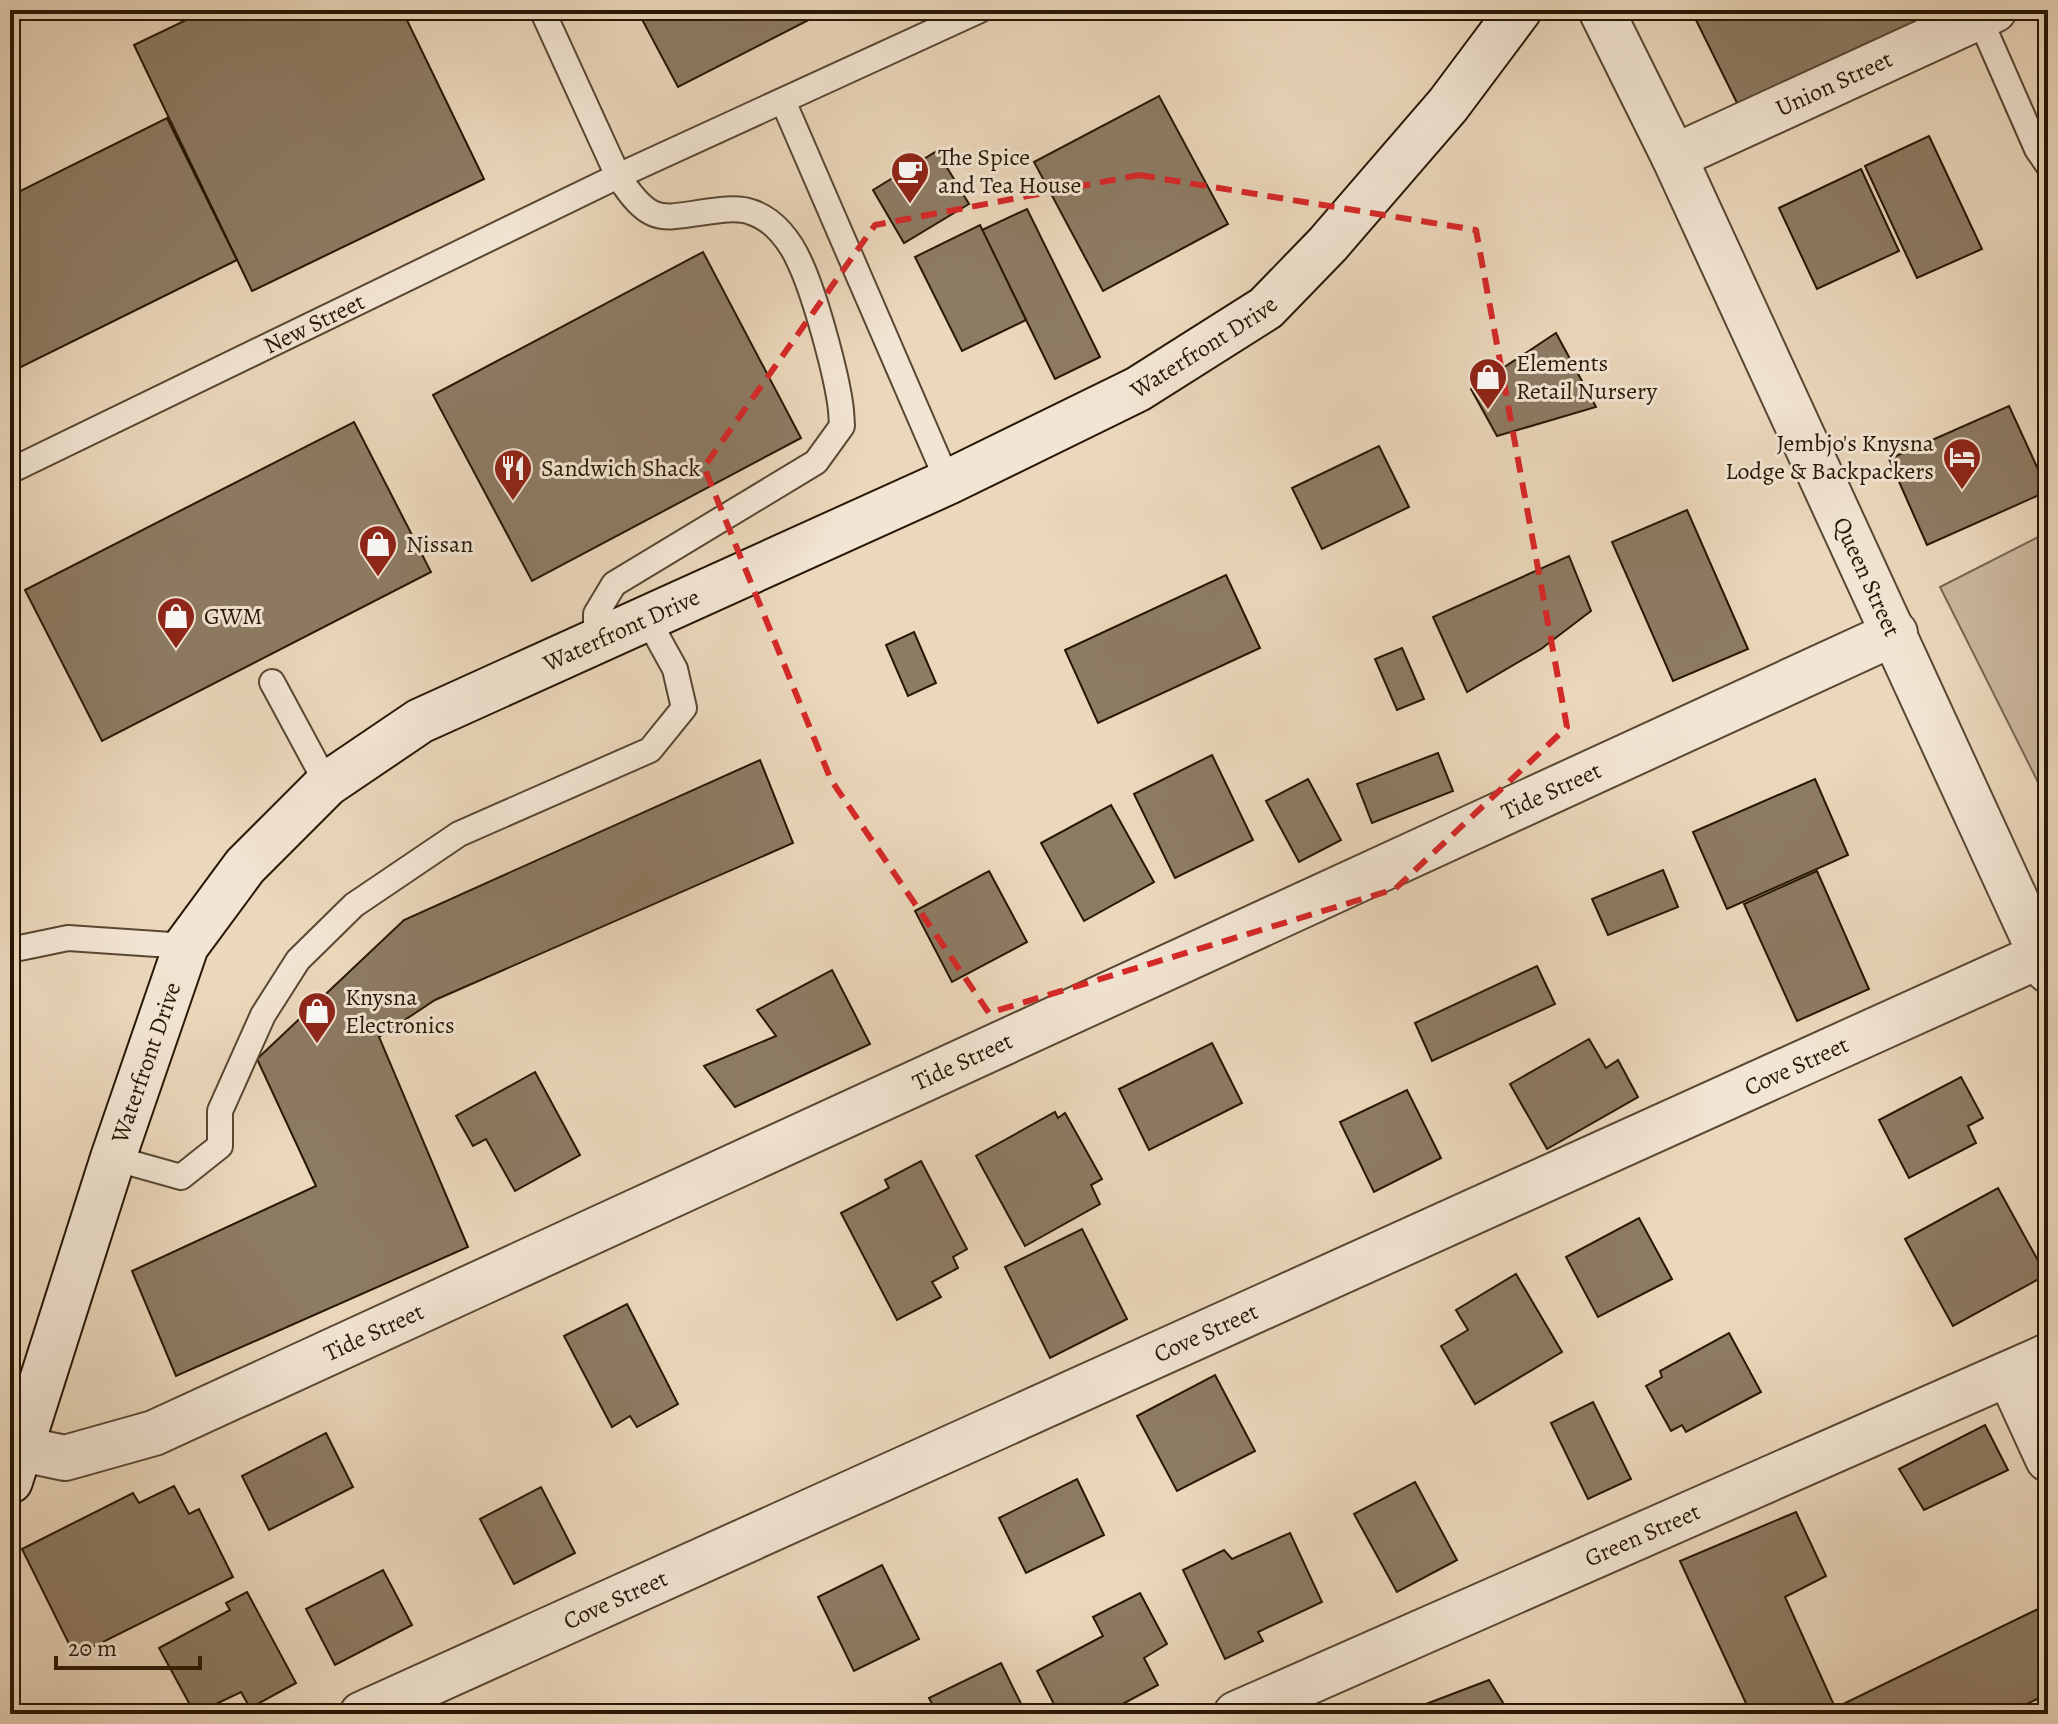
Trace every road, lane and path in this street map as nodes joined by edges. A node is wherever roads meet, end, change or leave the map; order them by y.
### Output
1 (542, 10) edge
2 (980, 10) edge
3 (1519, 10) edge
4 (1601, 10) edge
5 (1988, 12) edge
6 (931, 22) edge
7 (783, 101) junction
8 (1674, 157) junction
9 (2042, 157) edge
10 (2048, 174) edge
11 (618, 176) junction
12 (10, 471) edge
13 (948, 482) junction
14 (648, 620) junction
15 (1895, 633) junction
16 (596, 640) junction
17 (272, 682) dead end
18 (327, 784) junction
19 (186, 946) junction
20 (10, 950) edge
21 (2046, 959) edge
22 (113, 1158) junction
23 (2048, 1356) edge
24 (2009, 1374) junction
25 (2048, 1459) edge
26 (16, 1465) edge
27 (362, 1714) edge
28 (1236, 1714) edge

1 - 11 lane
2 - 6 lane, New Street
3 - 13 street, Waterfront Drive
4 - 8 street, Queen Street
5 - 8 street, Union Street
5 - 9 lane
6 - 7 lane, New Street
7 - 11 lane, New Street
7 - 13 lane
8 - 15 street, Queen Street
9 - 10 lane
11 - 12 lane, New Street
11 - 16 lane
13 - 14 street, Waterfront Drive
14 - 16 street, Waterfront Drive
14 - 22 lane
15 - 21 street, Queen Street
15 - 26 street, Tide Street
16 - 18 street, Waterfront Drive
17 - 18 lane
18 - 19 street, Waterfront Drive
19 - 20 lane
19 - 22 street, Waterfront Drive
21 - 27 street, Cove Street
22 - 26 street, Waterfront Drive
23 - 24 street, Green Street
24 - 25 street
24 - 28 street, Green Street

